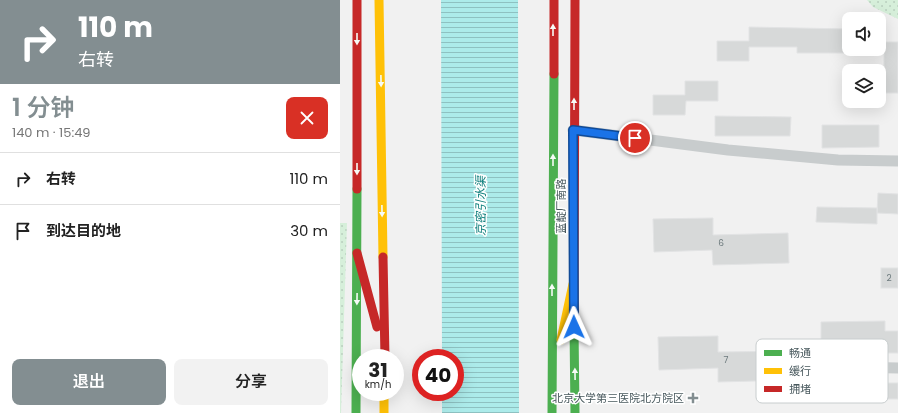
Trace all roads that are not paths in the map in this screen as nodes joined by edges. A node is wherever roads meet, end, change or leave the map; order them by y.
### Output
1 (357, 0) edge
2 (379, 0) edge
3 (554, 0) edge
4 (575, 0) edge
5 (573, 130) junction
6 (898, 161) edge
7 (357, 253) junction
8 (573, 284) junction
9 (383, 349) edge
10 (385, 349) edge
11 (888, 368) edge
12 (898, 368) edge
13 (552, 381) junction
14 (384, 401) edge
15 (356, 413) edge
16 (384, 413) edge
17 (552, 413) edge
18 (575, 413) edge

1 -> 7 main road
2 -> 10 main road
13 -> 3 main road, 蓝靛厂南路
5 -> 4 main road, 蓝靛厂南路
5 - 6 street
5 - 8 main road, 蓝靛厂南路
7 - 9 main road
7 -> 15 main road
8 - 13 main road
18 -> 8 main road, 蓝靛厂南路
11 - 12 street
13 - 17 main road, 蓝靛厂南路
14 - 16 main road

